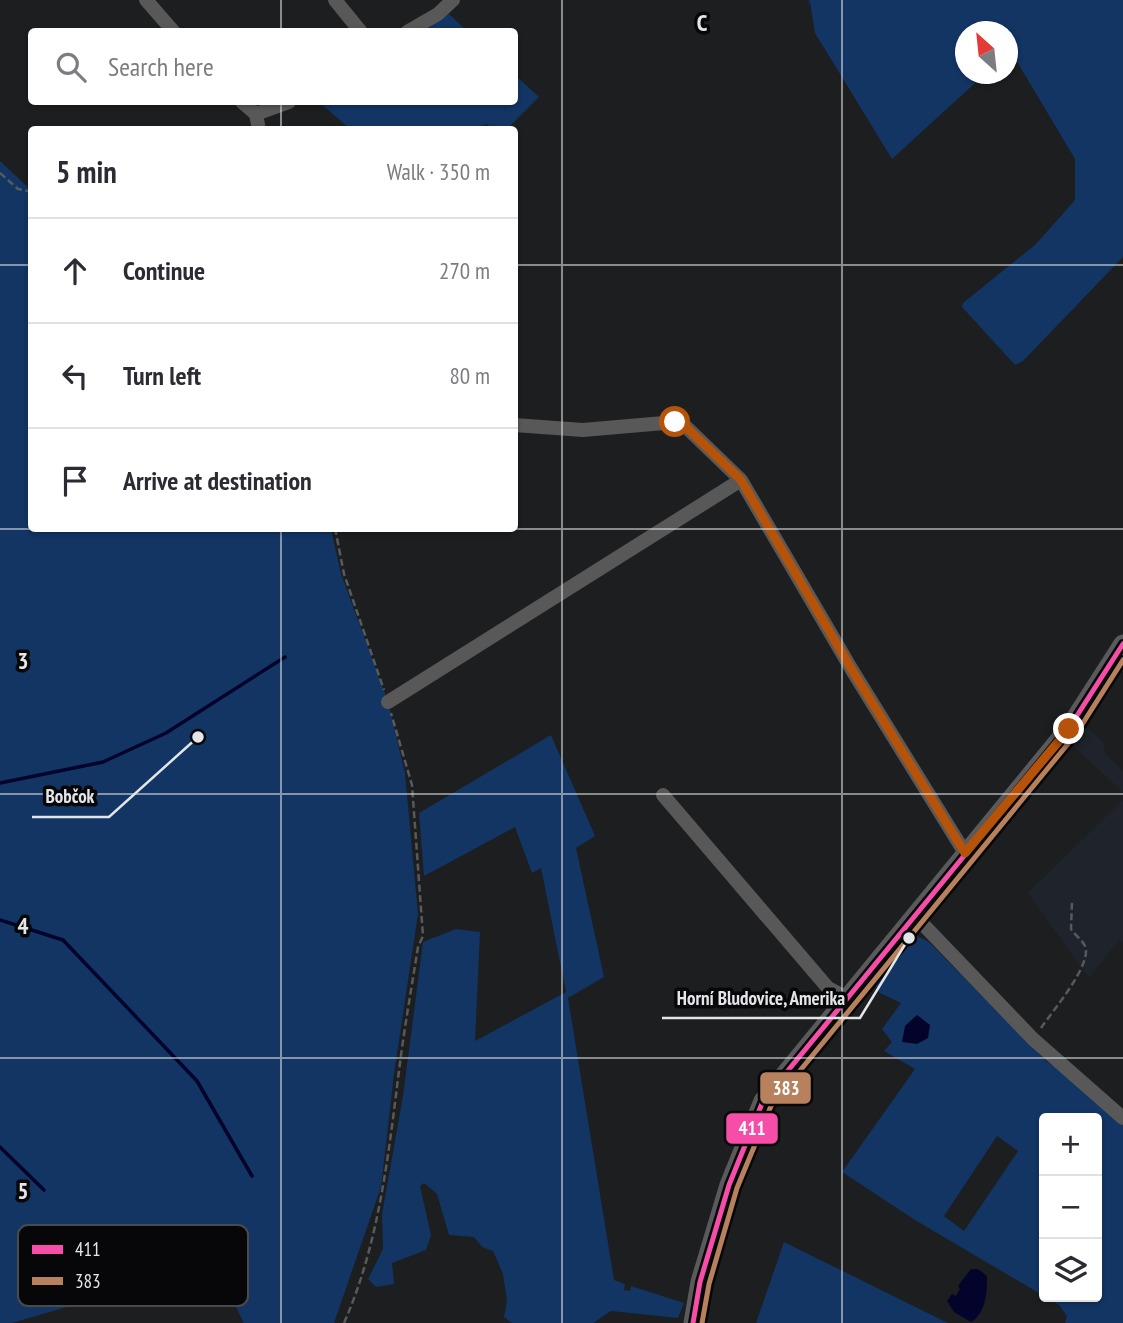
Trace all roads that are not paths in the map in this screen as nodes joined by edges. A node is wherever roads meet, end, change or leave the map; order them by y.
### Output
1 (146, 0) edge
2 (335, 0) edge
3 (453, 0) edge
4 (170, 28) edge
5 (358, 28) edge
6 (414, 28) edge
7 (246, 105) edge
8 (281, 105) edge
9 (256, 114) junction
10 (258, 126) edge
11 (518, 425) edge
12 (741, 480) junction
13 (1123, 644) edge
14 (388, 702) dead end
15 (663, 795) dead end
16 (965, 853) junction
17 (915, 916) junction
18 (845, 997) junction
19 (1123, 1118) edge
20 (693, 1323) edge

1 - 4 street
2 - 5 street
3 - 6 street
7 - 9 street
8 - 9 street
9 - 10 street
11 - 12 street
12 - 14 street
12 - 16 street
13 - 16 street
15 - 18 street
16 - 17 street
17 - 18 street
17 - 19 street
18 - 20 street

